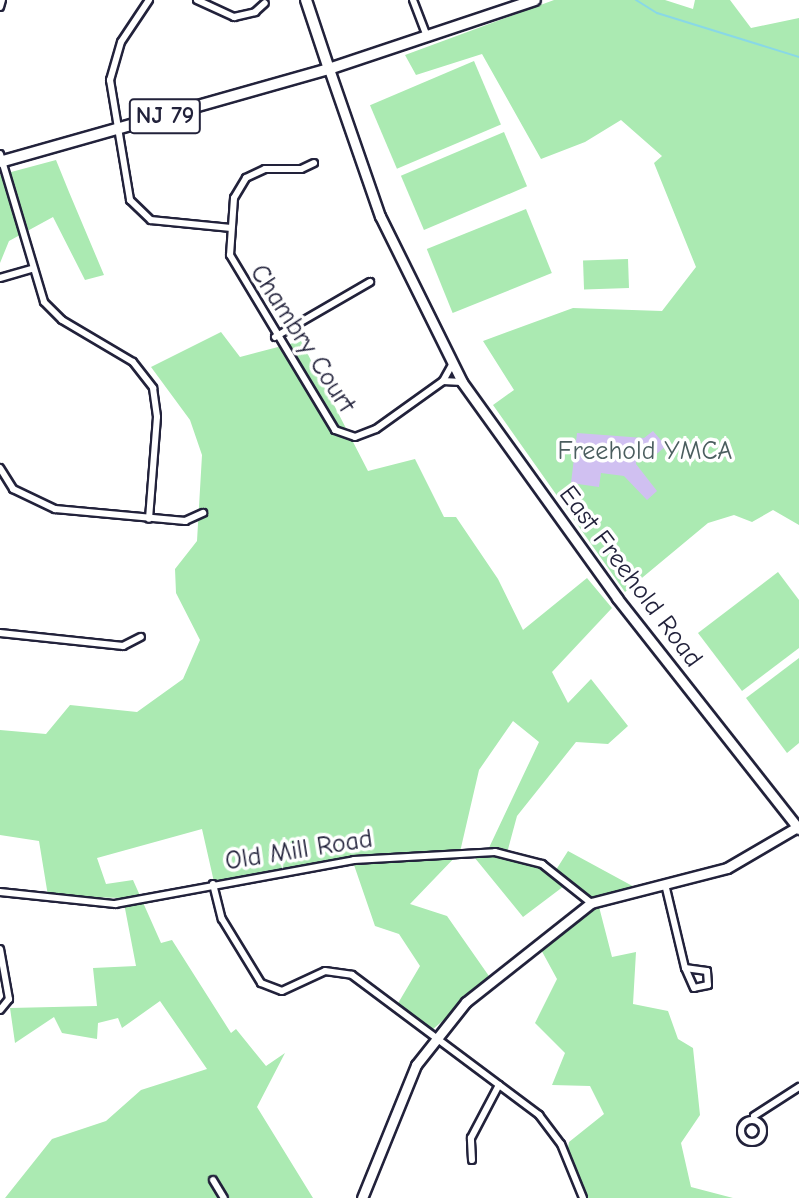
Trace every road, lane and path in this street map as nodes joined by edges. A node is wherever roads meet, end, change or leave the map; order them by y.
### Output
1 (2, 0) edge
2 (149, 0) edge
3 (197, 0) edge
4 (308, 0) edge
5 (413, 0) edge
6 (535, 0) edge
7 (265, 3) dead end
8 (0, 7) edge
9 (427, 37) junction
10 (328, 69) junction
11 (119, 129) junction
12 (1, 159) edge
13 (314, 163) dead end
14 (231, 228) junction
15 (32, 269) junction
16 (0, 278) edge
17 (370, 282) dead end
18 (275, 337) junction
19 (453, 363) junction
20 (443, 381) junction
21 (463, 382) junction
22 (0, 468) edge
23 (203, 513) dead end
24 (149, 519) junction
25 (0, 633) edge
26 (141, 637) dead end
27 (798, 827) edge
28 (213, 884) junction
29 (665, 884) junction
30 (0, 892) edge
31 (591, 902) junction
32 (0, 949) edge
33 (685, 968) junction
34 (0, 1010) edge
35 (434, 1036) junction
36 (499, 1085) junction
37 (799, 1087) edge
38 (754, 1116) dead end
39 (472, 1160) dead end
40 (213, 1180) dead end
41 (224, 1198) edge
42 (362, 1198) edge
43 (583, 1198) edge

1 - 8 street
2 - 11 street
3 - 7 street
4 - 10 main road
5 - 9 street
6 - 9 main road, NJ 79
9 - 10 main road, NJ 79
10 - 11 main road, NJ 79
10 - 19 main road, East Freehold Road
11 - 12 main road, NJ 79
11 - 14 street
12 - 15 street
13 - 14 street, Chambry Court
14 - 18 street, Chambry Court
15 - 16 street
15 - 24 street
17 - 18 street
18 - 20 street, Chambry Court
19 - 20 street, Chambry Court
19 - 21 main road, East Freehold Road
20 - 21 street
21 - 27 main road, East Freehold Road
22 - 24 street
23 - 24 street
25 - 26 street
27 - 29 main road
28 - 30 street, Old Mill Road
28 - 31 street, Old Mill Road
28 - 35 street
29 - 31 main road
29 - 33 street
31 - 35 main road
32 - 34 street
33 - 33 street
35 - 36 street
35 - 42 main road
36 - 39 street
36 - 43 street
37 - 38 street
40 - 41 street

